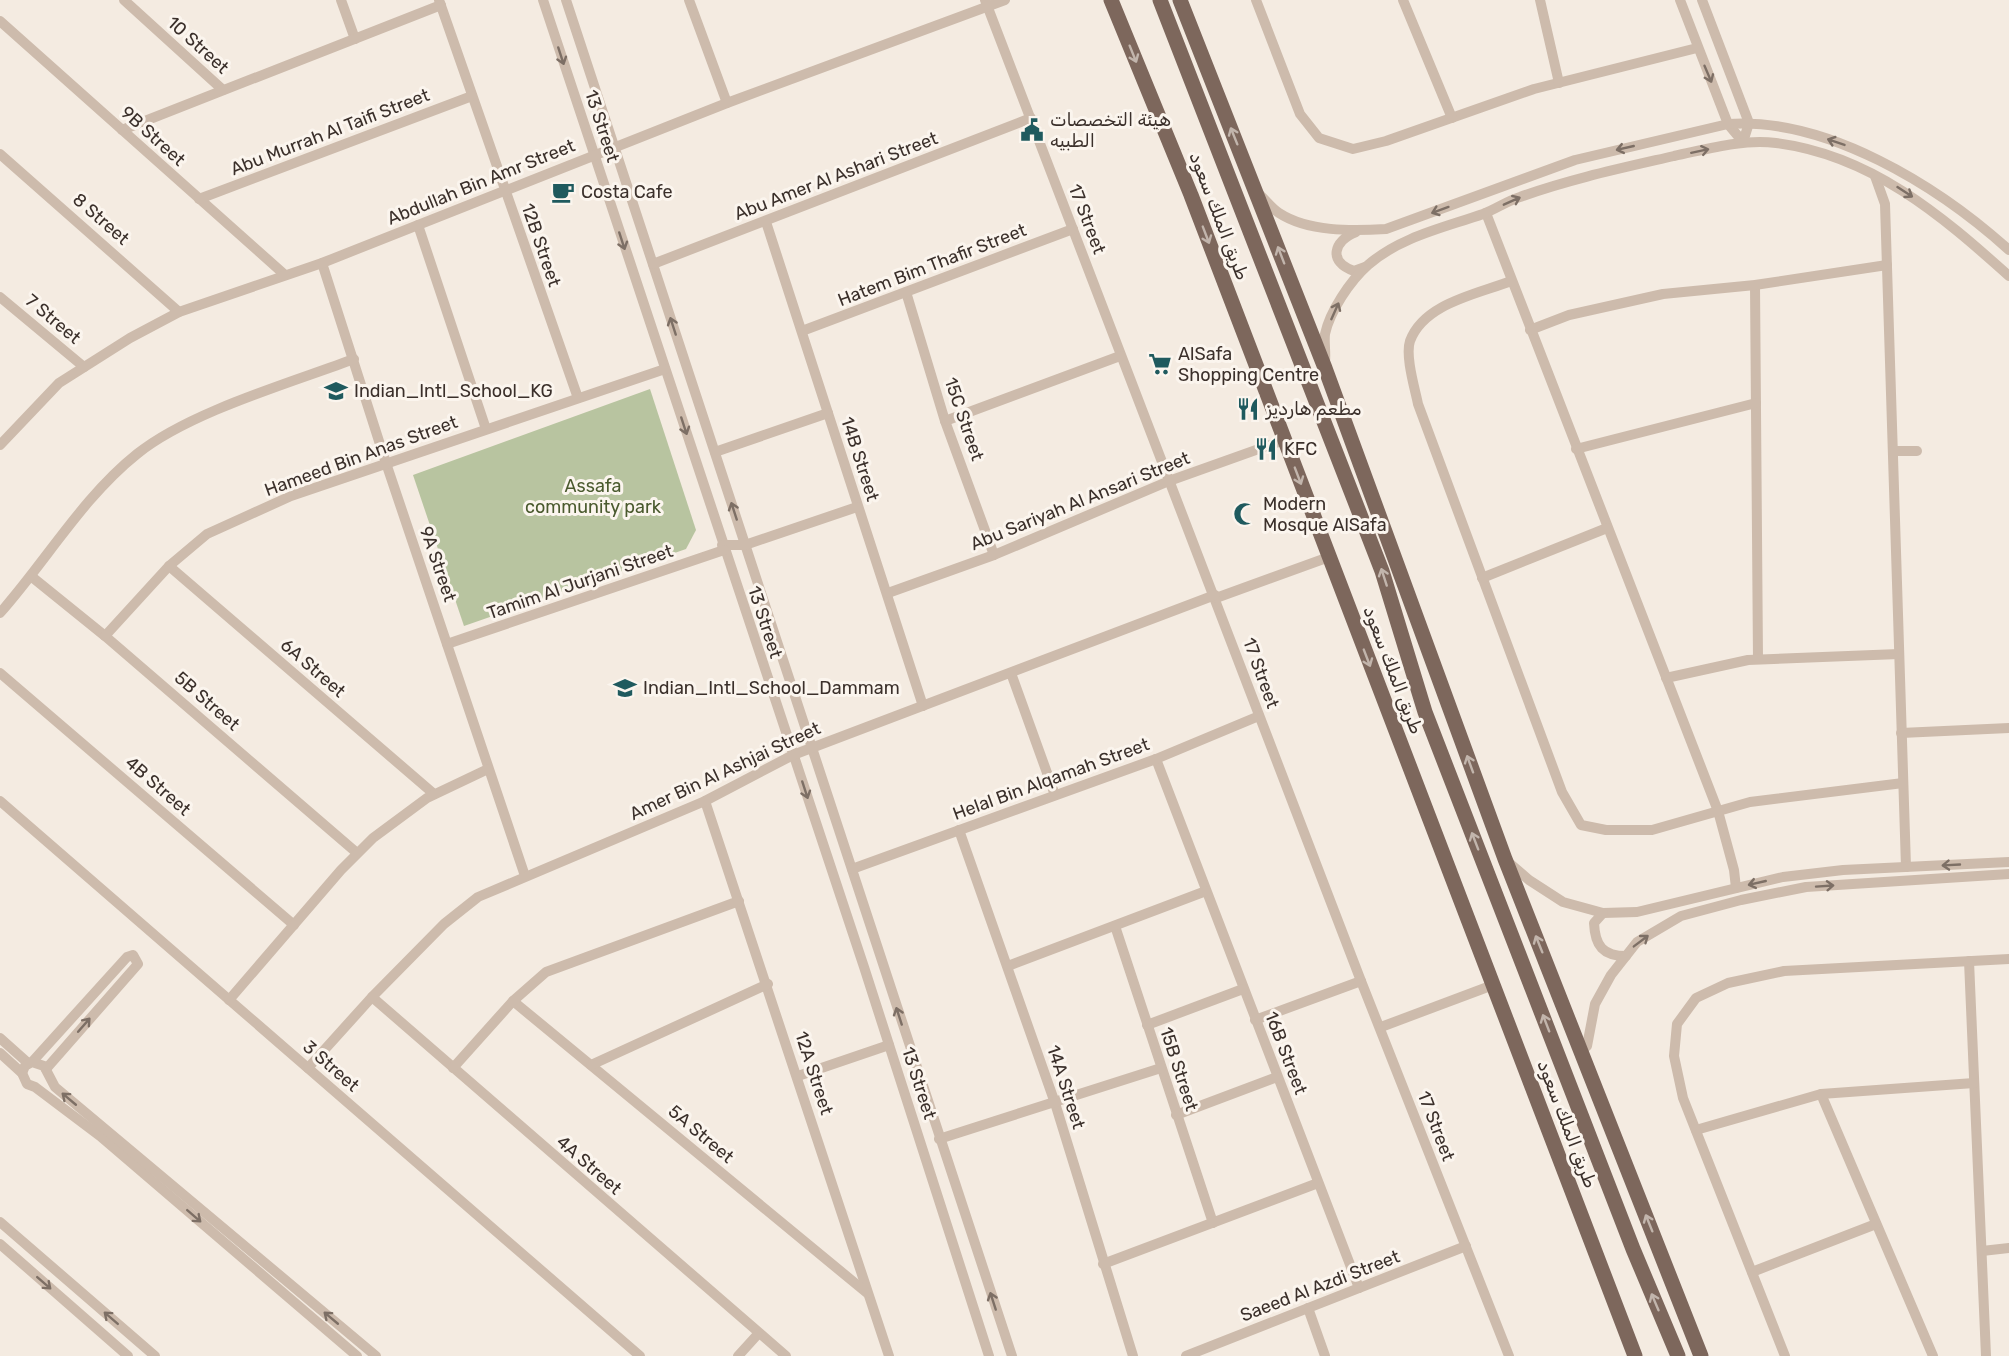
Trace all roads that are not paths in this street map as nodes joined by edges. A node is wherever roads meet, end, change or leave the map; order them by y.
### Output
1 (125, 0) edge
2 (341, 0) edge
3 (543, 0) edge
4 (566, 0) edge
5 (690, 0) edge
6 (1005, 0) edge
7 (1111, 0) edge
8 (1160, 0) edge
9 (1180, 0) edge
10 (1256, 0) edge
11 (1403, 0) edge
12 (1540, 0) edge
13 (1680, 0) edge
14 (1702, 0) edge
15 (440, 2) edge
16 (987, 3) edge
17 (2, 27) edge
18 (355, 39) junction
19 (1697, 48) junction
20 (1559, 83) junction
21 (223, 90) junction
22 (472, 96) junction
23 (726, 103) junction
24 (1030, 118) junction
25 (1452, 118) junction
26 (1749, 123) junction
27 (1728, 124) junction
28 (122, 130) junction
29 (1743, 142) junction
30 (615, 147) junction
31 (0, 154) edge
32 (594, 155) junction
33 (1875, 176) junction
34 (1255, 190) junction
35 (505, 191) junction
36 (199, 199) junction
37 (1486, 213) junction
38 (766, 222) junction
39 (418, 225) junction
40 (1073, 229) junction
41 (1359, 230) junction
42 (2009, 250) edge
43 (322, 263) junction
44 (653, 264) junction
45 (1887, 265) junction
46 (1367, 266) junction
47 (285, 275) junction
48 (2009, 276) edge
49 (1511, 281) junction
50 (1755, 285) junction
51 (906, 292) junction
52 (1, 300) edge
53 (179, 312) junction
54 (1530, 330) junction
55 (802, 331) junction
56 (1120, 356) junction
57 (354, 359) junction
58 (84, 367) junction
59 (1325, 368) junction
60 (665, 369) junction
61 (578, 399) junction
62 (1756, 403) junction
63 (828, 413) junction
64 (945, 421) junction
65 (486, 429) junction
66 (1284, 440) junction
67 (0, 445) edge
68 (1576, 449) junction
69 (1917, 451) dead end
70 (715, 452) junction
71 (1893, 452) junction
72 (386, 462) junction
73 (1170, 481) junction
74 (857, 507) junction
75 (1607, 528) junction
76 (745, 545) junction
77 (723, 548) junction
78 (994, 555) junction
79 (1329, 556) junction
80 (170, 566) junction
81 (33, 577) junction
82 (1482, 578) junction
83 (888, 593) junction
84 (1215, 597) junction
85 (0, 613) edge
86 (105, 636) junction
87 (447, 644) junction
88 (1899, 654) junction
89 (1758, 659) junction
90 (0, 673) edge
91 (1011, 673) junction
92 (1666, 678) junction
93 (923, 706) junction
94 (1259, 716) junction
95 (2009, 728) edge
96 (1901, 733) junction
97 (812, 747) junction
98 (793, 755) junction
99 (1156, 759) junction
100 (488, 770) junction
101 (1902, 783) junction
102 (434, 794) junction
103 (1055, 795) junction
104 (0, 801) edge
105 (705, 801) junction
106 (1718, 811) junction
107 (959, 830) junction
108 (357, 854) junction
109 (1505, 859) junction
110 (2009, 862) edge
111 (1906, 867) junction
112 (852, 869) junction
113 (2009, 874) edge
114 (525, 876) junction
115 (1736, 888) junction
116 (1206, 891) junction
117 (739, 901) junction
118 (1603, 913) junction
119 (294, 925) junction
120 (1115, 926) junction
121 (1626, 956) junction
122 (2009, 959) edge
123 (1969, 961) junction
124 (1008, 966) junction
125 (1361, 981) junction
126 (768, 984) junction
127 (1493, 985) junction
128 (1243, 989) junction
129 (372, 997) junction
130 (229, 1000) junction
131 (513, 1001) junction
132 (1255, 1020) junction
133 (1147, 1025) junction
134 (1381, 1027) junction
135 (0, 1038) edge
136 (889, 1045) junction
137 (1587, 1046) dead end
138 (0, 1053) edge
139 (30, 1063) junction
140 (591, 1065) junction
141 (308, 1068) junction
142 (453, 1068) junction
143 (1161, 1068) junction
144 (46, 1072) junction
145 (22, 1073) junction
146 (798, 1076) junction
147 (1277, 1077) junction
148 (1974, 1083) junction
149 (35, 1086) junction
150 (1821, 1094) junction
151 (1055, 1103) junction
152 (1176, 1115) junction
153 (1696, 1130) junction
154 (939, 1139) junction
155 (1318, 1183) junction
156 (0, 1222) edge
157 (1213, 1223) junction
158 (1876, 1224) junction
159 (0, 1245) edge
160 (1466, 1246) junction
161 (2009, 1248) edge
162 (1982, 1251) junction
163 (1103, 1264) junction
164 (1752, 1272) junction
165 (1359, 1288) junction
166 (868, 1293) junction
167 (1308, 1308) junction
168 (758, 1334) junction
169 (128, 1356) edge
170 (155, 1356) edge
171 (357, 1356) edge
172 (376, 1356) edge
173 (640, 1356) edge
174 (738, 1356) edge
175 (786, 1356) edge
176 (889, 1356) edge
177 (989, 1356) edge
178 (1012, 1356) edge
179 (1133, 1356) edge
180 (1186, 1356) edge
181 (1325, 1356) edge
182 (1507, 1356) edge
183 (1635, 1356) edge
184 (1678, 1356) edge
185 (1701, 1356) edge
186 (1785, 1356) edge
187 (1933, 1356) edge
188 (1986, 1356) edge

1 - 21 street, 10 Street
2 - 18 street
3 -> 32 street, 13 Street
4 - 30 street, 13 Street
5 - 23 street
6 - 16 street, Abdullah Bin Amr Street
7 -> 66 main road, طريق الملك سعود
184 -> 8 main road, طريق الملك سعود
34 -> 9 main road
10 - 25 street
11 - 25 street
12 - 20 street
13 - 19 street
14 - 26 street
15 - 18 street
15 - 22 street, 12B Street
16 - 23 street, Abdullah Bin Amr Street
16 - 24 street, 17 Street
17 - 28 street, 9B Street
18 - 21 street
19 - 20 street
19 -> 27 street
20 - 25 street
21 - 28 street
22 - 35 street, 12B Street
22 - 36 street, Abu Murrah Al Taifi Street
23 - 30 street, Abdullah Bin Amr Street
24 - 38 street, Abu Amer Al Ashari Street
24 - 40 street, 17 Street
26 - 27 street
26 - 29 street
42 -> 26 street
27 - 29 street
27 -> 41 street
28 - 36 street, 9B Street
29 - 33 street
37 -> 29 street
30 - 32 street, Abdullah Bin Amr Street
30 - 44 street, 13 Street
31 - 53 street, 8 Street
32 - 35 street, Abdullah Bin Amr Street
32 -> 60 street, 13 Street
33 - 45 street
33 -> 48 street
34 - 41 street
59 -> 34 main road
35 - 39 street, Abdullah Bin Amr Street
35 - 61 street, 12B Street
36 - 47 street, 9B Street
37 - 46 street
37 - 49 street
38 - 44 street, Abu Amer Al Ashari Street
38 - 55 street, 14B Street
39 - 43 street, Abdullah Bin Amr Street
39 - 65 street
40 - 51 street, Hatem Bim Thafir Street
40 - 56 street, 17 Street
41 - 46 street
43 - 47 street, Abdullah Bin Amr Street
43 - 57 street, 9A Street
70 -> 44 street, 13 Street
45 - 50 street
45 - 71 street
59 -> 46 street
47 - 53 street, Abdullah Bin Amr Street
49 - 54 street
49 - 82 street
50 - 54 street
50 - 62 street
51 - 55 street, Hatem Bim Thafir Street
51 - 64 street, 15C Street
52 - 58 street, 7 Street
53 - 58 street, Abdullah Bin Amr Street
54 - 68 street
55 - 63 street, 14B Street
56 - 64 street
56 - 73 street, 17 Street
57 - 72 street, 9A Street
57 - 81 street
58 - 67 street, Abdullah Bin Amr Street
109 -> 59 main road
60 - 61 street, Hameed Bin Anas Street
60 -> 77 street, 13 Street
61 - 65 street, Hameed Bin Anas Street
62 - 68 street
62 - 89 street
63 - 70 street
63 - 74 street, 14B Street
64 - 78 street, 15C Street
65 - 72 street, Hameed Bin Anas Street
66 - 73 street, Abu Sariyah Al Ansari Street
66 -> 79 main road, طريق الملك سعود
68 - 75 street
69 - 71 street
76 -> 70 street, 13 Street
71 - 88 street
72 - 80 street, Hameed Bin Anas Street
72 - 87 street, 9A Street
73 - 78 street, Abu Sariyah Al Ansari Street
73 - 84 street, 17 Street
74 - 76 street, Tamim Al Jurjani Street
74 - 83 street, 14B Street
75 - 82 street
75 - 92 street
76 - 77 street, Tamim Al Jurjani Street
76 - 97 street, 13 Street
77 - 87 street, Tamim Al Jurjani Street
77 - 98 street, 13 Street
78 - 83 street, Abu Sariyah Al Ansari Street
79 - 84 street, Amer Bin Al Ashjai Street
79 -> 127 main road, طريق الملك سعود
80 - 86 street, Hameed Bin Anas Street
80 - 102 street, 6A Street
81 - 85 street
81 - 86 street, 5B Street
82 - 106 street
83 - 93 street, 14B Street
84 - 91 street, Amer Bin Al Ashjai Street
84 - 94 street, 17 Street
86 - 108 street, 5B Street
87 - 100 street, 9A Street
88 - 89 street
88 - 96 street
89 - 92 street
90 - 119 street, 4B Street
91 - 93 street, Amer Bin Al Ashjai Street
91 - 103 street
92 - 106 street
93 - 97 street, Amer Bin Al Ashjai Street
94 - 99 street, Helal Bin Alqamah Street
94 - 125 street, 17 Street
95 - 96 street
96 - 101 street
97 - 98 street, Amer Bin Al Ashjai Street
97 - 112 street, 13 Street
98 - 105 street, Amer Bin Al Ashjai Street
98 -> 136 street, 13 Street
99 - 103 street, Helal Bin Alqamah Street
99 - 116 street, 16B Street
100 - 102 street
100 - 114 street, 9A Street
101 - 106 street
101 - 111 street
102 - 108 street
103 - 107 street, Helal Bin Alqamah Street
104 - 130 street, 3 Street
105 - 114 street, Amer Bin Al Ashjai Street
105 - 117 street, 12A Street
106 - 115 street
107 - 112 street, Helal Bin Alqamah Street
107 - 124 street, 14A Street
108 - 119 street
109 - 118 street
185 -> 109 main road
110 -> 111 street
111 -> 115 street
154 -> 112 street, 13 Street
121 -> 113 street
114 - 129 street, Amer Bin Al Ashjai Street
115 - 118 street
116 - 120 street
116 - 128 street, 16B Street
117 - 126 street, 12A Street
117 - 131 street
118 - 121 street
119 - 130 street
120 - 124 street
120 - 133 street, 15B Street
121 - 137 street
122 - 123 street
123 - 148 street
123 - 153 street
124 - 151 street, 14A Street
125 - 132 street
125 - 134 street, 17 Street
126 - 140 street
126 - 146 street, 12A Street
127 - 134 street
127 - 183 main road, طريق الملك سعود
128 - 132 street, 16B Street
128 - 133 street
129 - 141 street, Amer Bin Al Ashjai Street
129 - 142 street, 4A Street
130 - 141 street, 3 Street
131 - 140 street, 5A Street
131 - 142 street
132 - 147 street, 16B Street
133 - 143 street, 15B Street
134 - 160 street, 17 Street
135 - 139 street
136 - 146 street
136 - 177 street, 13 Street
138 - 145 street
139 - 144 street
144 -> 139 street
139 - 145 street
140 - 166 street, 5A Street
141 - 173 street, 3 Street
142 - 168 street, 4A Street
143 - 151 street
143 - 152 street, 15B Street
144 - 149 street
172 -> 144 street
145 - 149 street
146 - 166 street, 12A Street
147 - 152 street
147 - 155 street, 16B Street
148 - 150 street
148 - 162 street
149 -> 171 street
150 - 153 street
150 - 158 street
151 - 154 street
151 - 163 street, 14A Street
152 - 157 street, 15B Street
153 - 164 street
178 -> 154 street, 13 Street
155 - 157 street
155 - 165 street, 16B Street
170 -> 156 street
157 - 163 street
158 - 164 street
158 - 187 street
159 -> 169 street
160 - 165 street, Saeed Al Azdi Street
160 - 182 street, 17 Street
161 - 162 street
162 - 188 street
163 - 179 street, 14A Street
164 - 186 street
165 - 167 street, Saeed Al Azdi Street
166 - 176 street, 12A Street
167 - 180 street, Saeed Al Azdi Street
167 - 181 street
168 - 174 street
168 - 175 street, 4A Street

